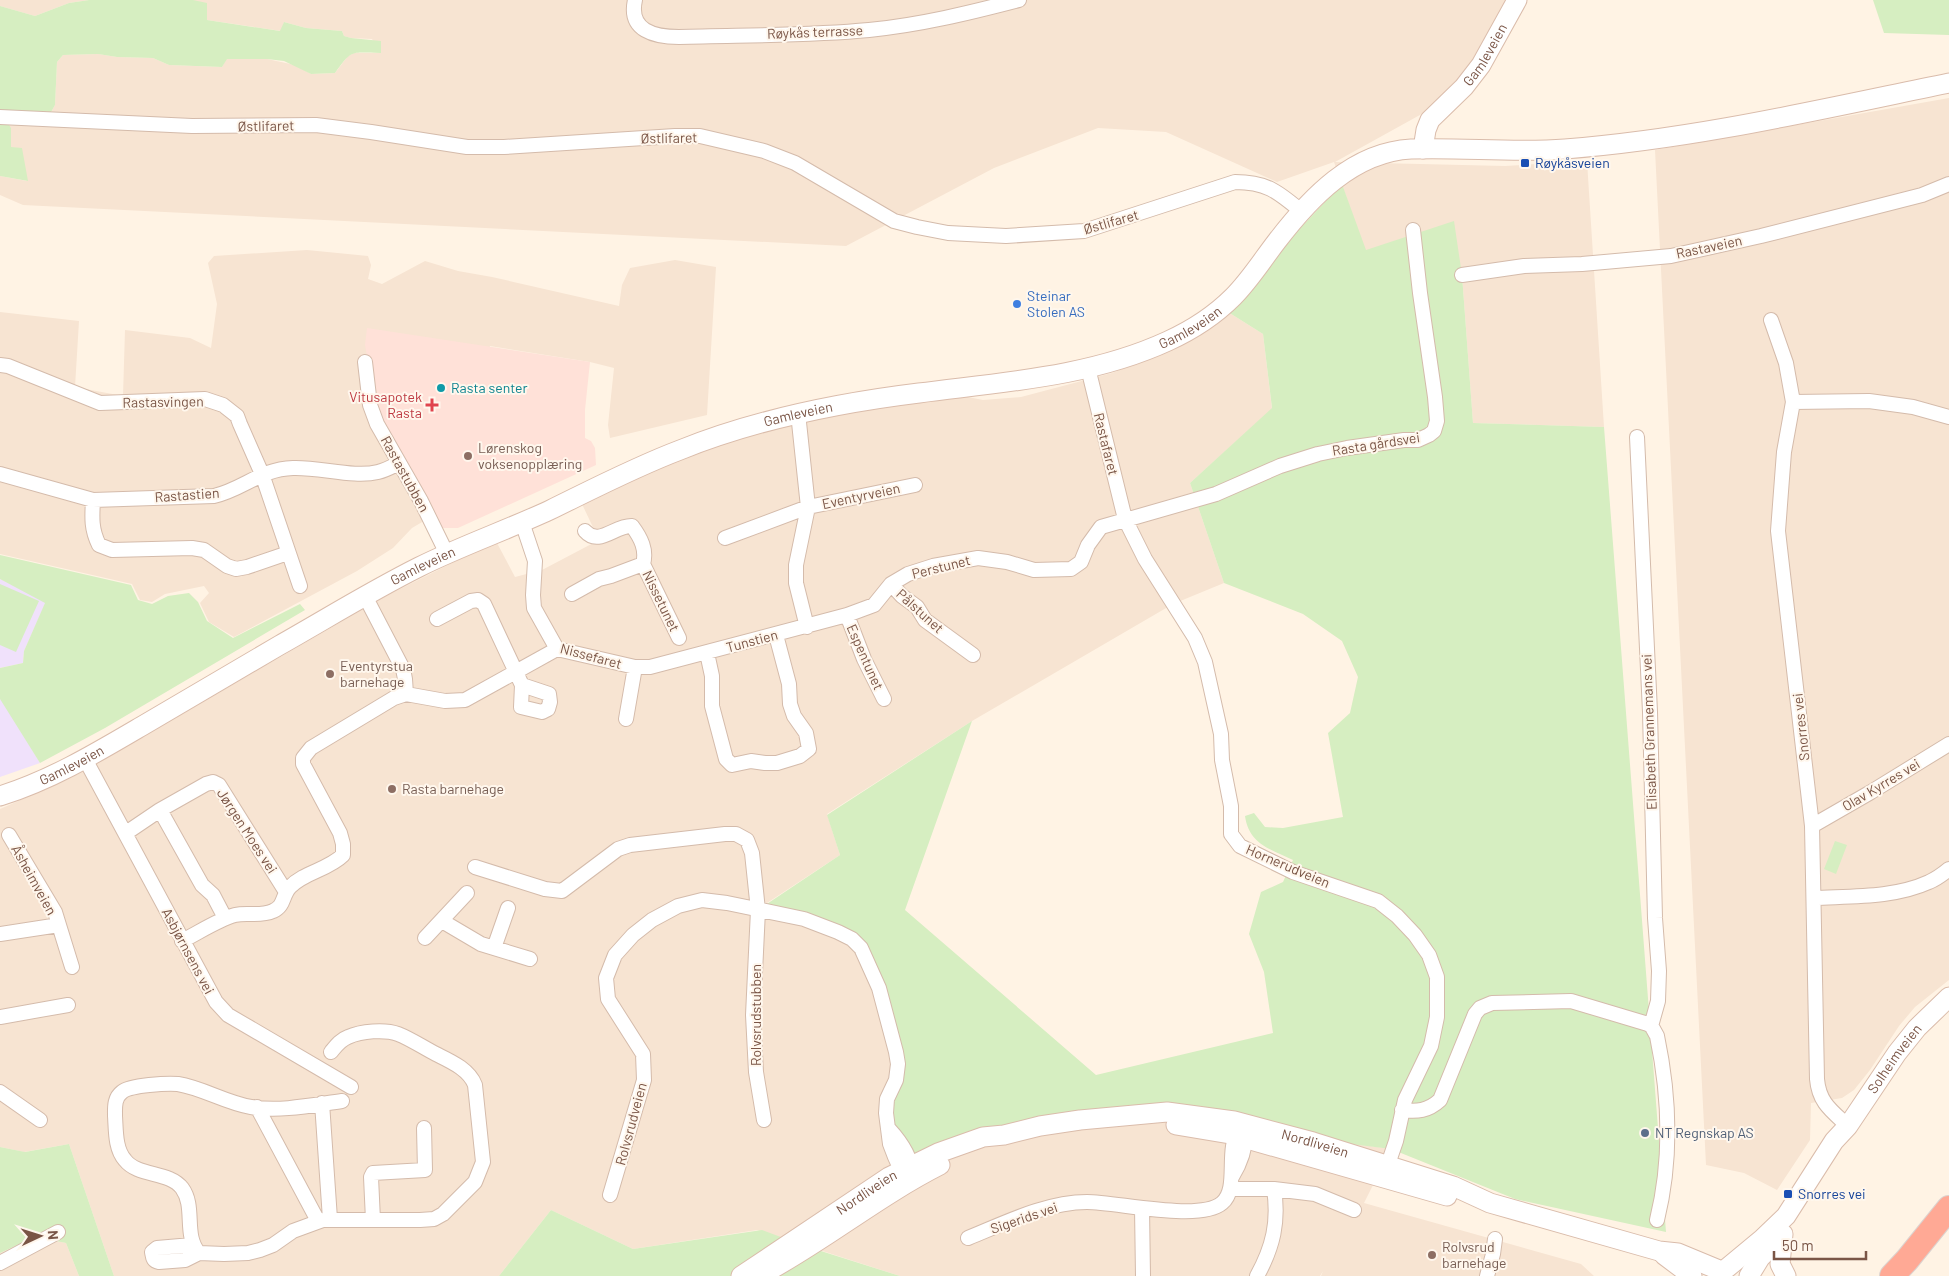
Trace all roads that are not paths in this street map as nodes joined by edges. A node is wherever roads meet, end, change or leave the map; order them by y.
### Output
1 (634, 0) edge
2 (1018, 0) edge
3 (1517, 0) edge
4 (1949, 83) edge
5 (0, 117) edge
6 (1424, 148) junction
7 (1949, 184) edge
8 (1301, 211) junction
9 (1413, 230) dead end
10 (1462, 275) dead end
11 (1771, 320) dead end
12 (365, 362) dead end
13 (0, 365) edge
14 (1088, 368) junction
15 (1793, 402) junction
16 (798, 413) junction
17 (1949, 417) edge
18 (1637, 437) dead end
19 (399, 463) junction
20 (0, 474) edge
21 (262, 474) junction
22 (914, 485) dead end
23 (93, 500) junction
24 (808, 507) junction
25 (1125, 519) junction
26 (522, 522) junction
27 (584, 531) dead end
28 (725, 538) dead end
29 (288, 553) junction
30 (447, 554) junction
31 (643, 564) junction
32 (891, 584) junction
33 (300, 586) dead end
34 (572, 594) dead end
35 (365, 596) junction
36 (847, 615) junction
37 (437, 619) dead end
38 (807, 627) junction
39 (776, 635) junction
40 (679, 638) dead end
41 (556, 649) junction
42 (702, 655) junction
43 (973, 655) dead end
44 (636, 668) junction
45 (515, 671) junction
46 (522, 685) dead end
47 (406, 694) junction
48 (884, 699) dead end
49 (626, 719) dead end
50 (1949, 744) edge
51 (86, 758) junction
52 (0, 796) edge
53 (160, 810) junction
54 (1812, 826) junction
55 (126, 833) junction
56 (9, 835) dead end
57 (475, 867) dead end
58 (1949, 870) edge
59 (286, 892) junction
60 (467, 893) dead end
61 (1814, 898) junction
62 (508, 908) dead end
63 (758, 910) junction
64 (225, 918) junction
65 (442, 921) junction
66 (59, 925) junction
67 (0, 934) edge
68 (425, 938) dead end
69 (182, 940) junction
70 (494, 948) junction
71 (530, 959) dead end
72 (72, 967) dead end
73 (1949, 997) edge
74 (68, 1005) dead end
75 (0, 1016) edge
76 (1651, 1026) junction
77 (330, 1052) dead end
78 (352, 1087) dead end
79 (0, 1092) edge
80 (342, 1101) dead end
81 (322, 1103) junction
82 (257, 1107) junction
83 (1402, 1110) junction
84 (40, 1120) dead end
85 (764, 1120) dead end
86 (1848, 1126) junction
87 (424, 1128) dead end
88 (1241, 1132) junction
89 (909, 1171) junction
90 (1386, 1172) junction
91 (1231, 1183) junction
92 (1274, 1189) junction
93 (610, 1195) dead end
94 (1142, 1208) junction
95 (1949, 1208) edge
96 (1354, 1210) dead end
97 (324, 1220) junction
98 (373, 1220) junction
99 (1657, 1220) dead end
100 (58, 1232) dead end
101 (1783, 1234) junction
102 (968, 1238) dead end
103 (1495, 1239) dead end
104 (1658, 1251) junction
105 (0, 1263) edge
106 (1719, 1271) edge
107 (741, 1276) edge
108 (758, 1276) edge
109 (1143, 1276) edge
110 (1257, 1276) edge
111 (1487, 1276) edge
112 (1692, 1276) edge
113 (1747, 1276) edge
114 (1786, 1276) edge
115 (1892, 1276) edge

1 - 2 street, Røykås terrasse
3 - 6 main road, Gamleveien
4 - 6 main road
5 - 8 street, Østlifaret
6 - 8 main road, Gamleveien
7 - 10 street, Rastaveien
8 - 14 main road, Gamleveien
9 - 25 street, Rasta gårdsvei
11 - 15 street, Snorres vei
12 - 19 street, Rastastubben
13 - 21 street, Rastasvingen
14 - 16 main road, Gamleveien
14 - 25 street, Rastafaret
15 - 17 street
15 - 54 street, Snorres vei
16 - 24 street, Eventyrveien
16 - 26 main road, Gamleveien
18 - 76 street, Elisabeth Grannemans vei
19 - 21 street, Rastastien
19 - 30 street, Rastastubben
20 - 23 street, Rastastien
21 - 23 street, Rastastien
21 - 29 street, Rastasvingen
22 - 24 street, Eventyrveien
23 - 29 street
24 - 28 street, Eventyrveien
24 - 38 street, Eventyrveien
25 - 32 street, Perstunet
25 - 83 street, Hornerudveien
26 - 30 main road, Gamleveien
26 - 41 street, Nissefaret
27 - 31 street, Nissetunet
29 - 33 street, Rastasvingen
30 - 35 main road, Gamleveien
31 - 34 street, Nissetunet
31 - 40 street, Nissetunet
32 - 36 street, Perstunet
32 - 43 street, Pålstunet
35 - 47 street
35 - 51 main road, Gamleveien
36 - 38 street, Perstunet
36 - 48 street, Espentunet
37 - 45 street
38 - 39 street, Tunstien
39 - 42 street, Tunstien
39 - 42 street
41 - 44 street, Nissefaret
41 - 45 street
42 - 44 street, Nissefaret
44 - 49 street
45 - 46 street
45 - 47 street
47 - 59 street
50 - 54 street, Olav Kyrres vei
51 - 52 main road, Gamleveien
51 - 55 street, Asbjørnsens vei
53 - 55 street, Jørgen Moes vei
53 - 59 street, Jørgen Moes vei
53 - 64 street
54 - 61 street, Snorres vei
55 - 69 street, Asbjørnsens vei
56 - 66 street, Åsheimveien
57 - 63 street
58 - 61 street
59 - 64 street
60 - 65 street
61 - 86 street, Snorres vei
62 - 70 street
63 - 85 street, Rolvsrudstubben
63 - 89 street, Rolvsrudveien
63 - 93 street, Rolvsrudveien
64 - 69 street
65 - 68 street
65 - 70 street
66 - 67 street, Åsheimveien
66 - 72 street
69 - 78 street, Asbjørnsens vei
70 - 71 street
73 - 86 main road, Solheimveien
74 - 75 street
76 - 83 street
76 - 99 street
77 - 98 street
79 - 84 street
80 - 81 street
81 - 82 street
81 - 97 street
82 - 97 street
82 - 97 street
83 - 90 street, Hornerudveien
86 - 101 main road, Solheimveien
86 - 106 main road, Solheimveien
87 - 98 street
88 - 89 main road, Nordliveien
88 - 90 main road, Nordliveien
88 - 91 street
89 - 107 main road, Nordliveien
89 - 108 main road, Nordliveien
90 - 104 main road, Nordliveien
91 - 92 street
91 - 94 street, Sigerids vei
92 - 96 street
92 - 110 street
94 - 102 street, Sigerids vei
94 - 109 street
95 - 115 highway
97 - 98 street
100 - 105 street
101 - 113 main road, Solheimveien
101 - 114 main road
103 - 111 street
104 - 106 main road, Nordliveien
104 - 112 main road, Nordliveien
106 - 113 main road, Nordliveien

